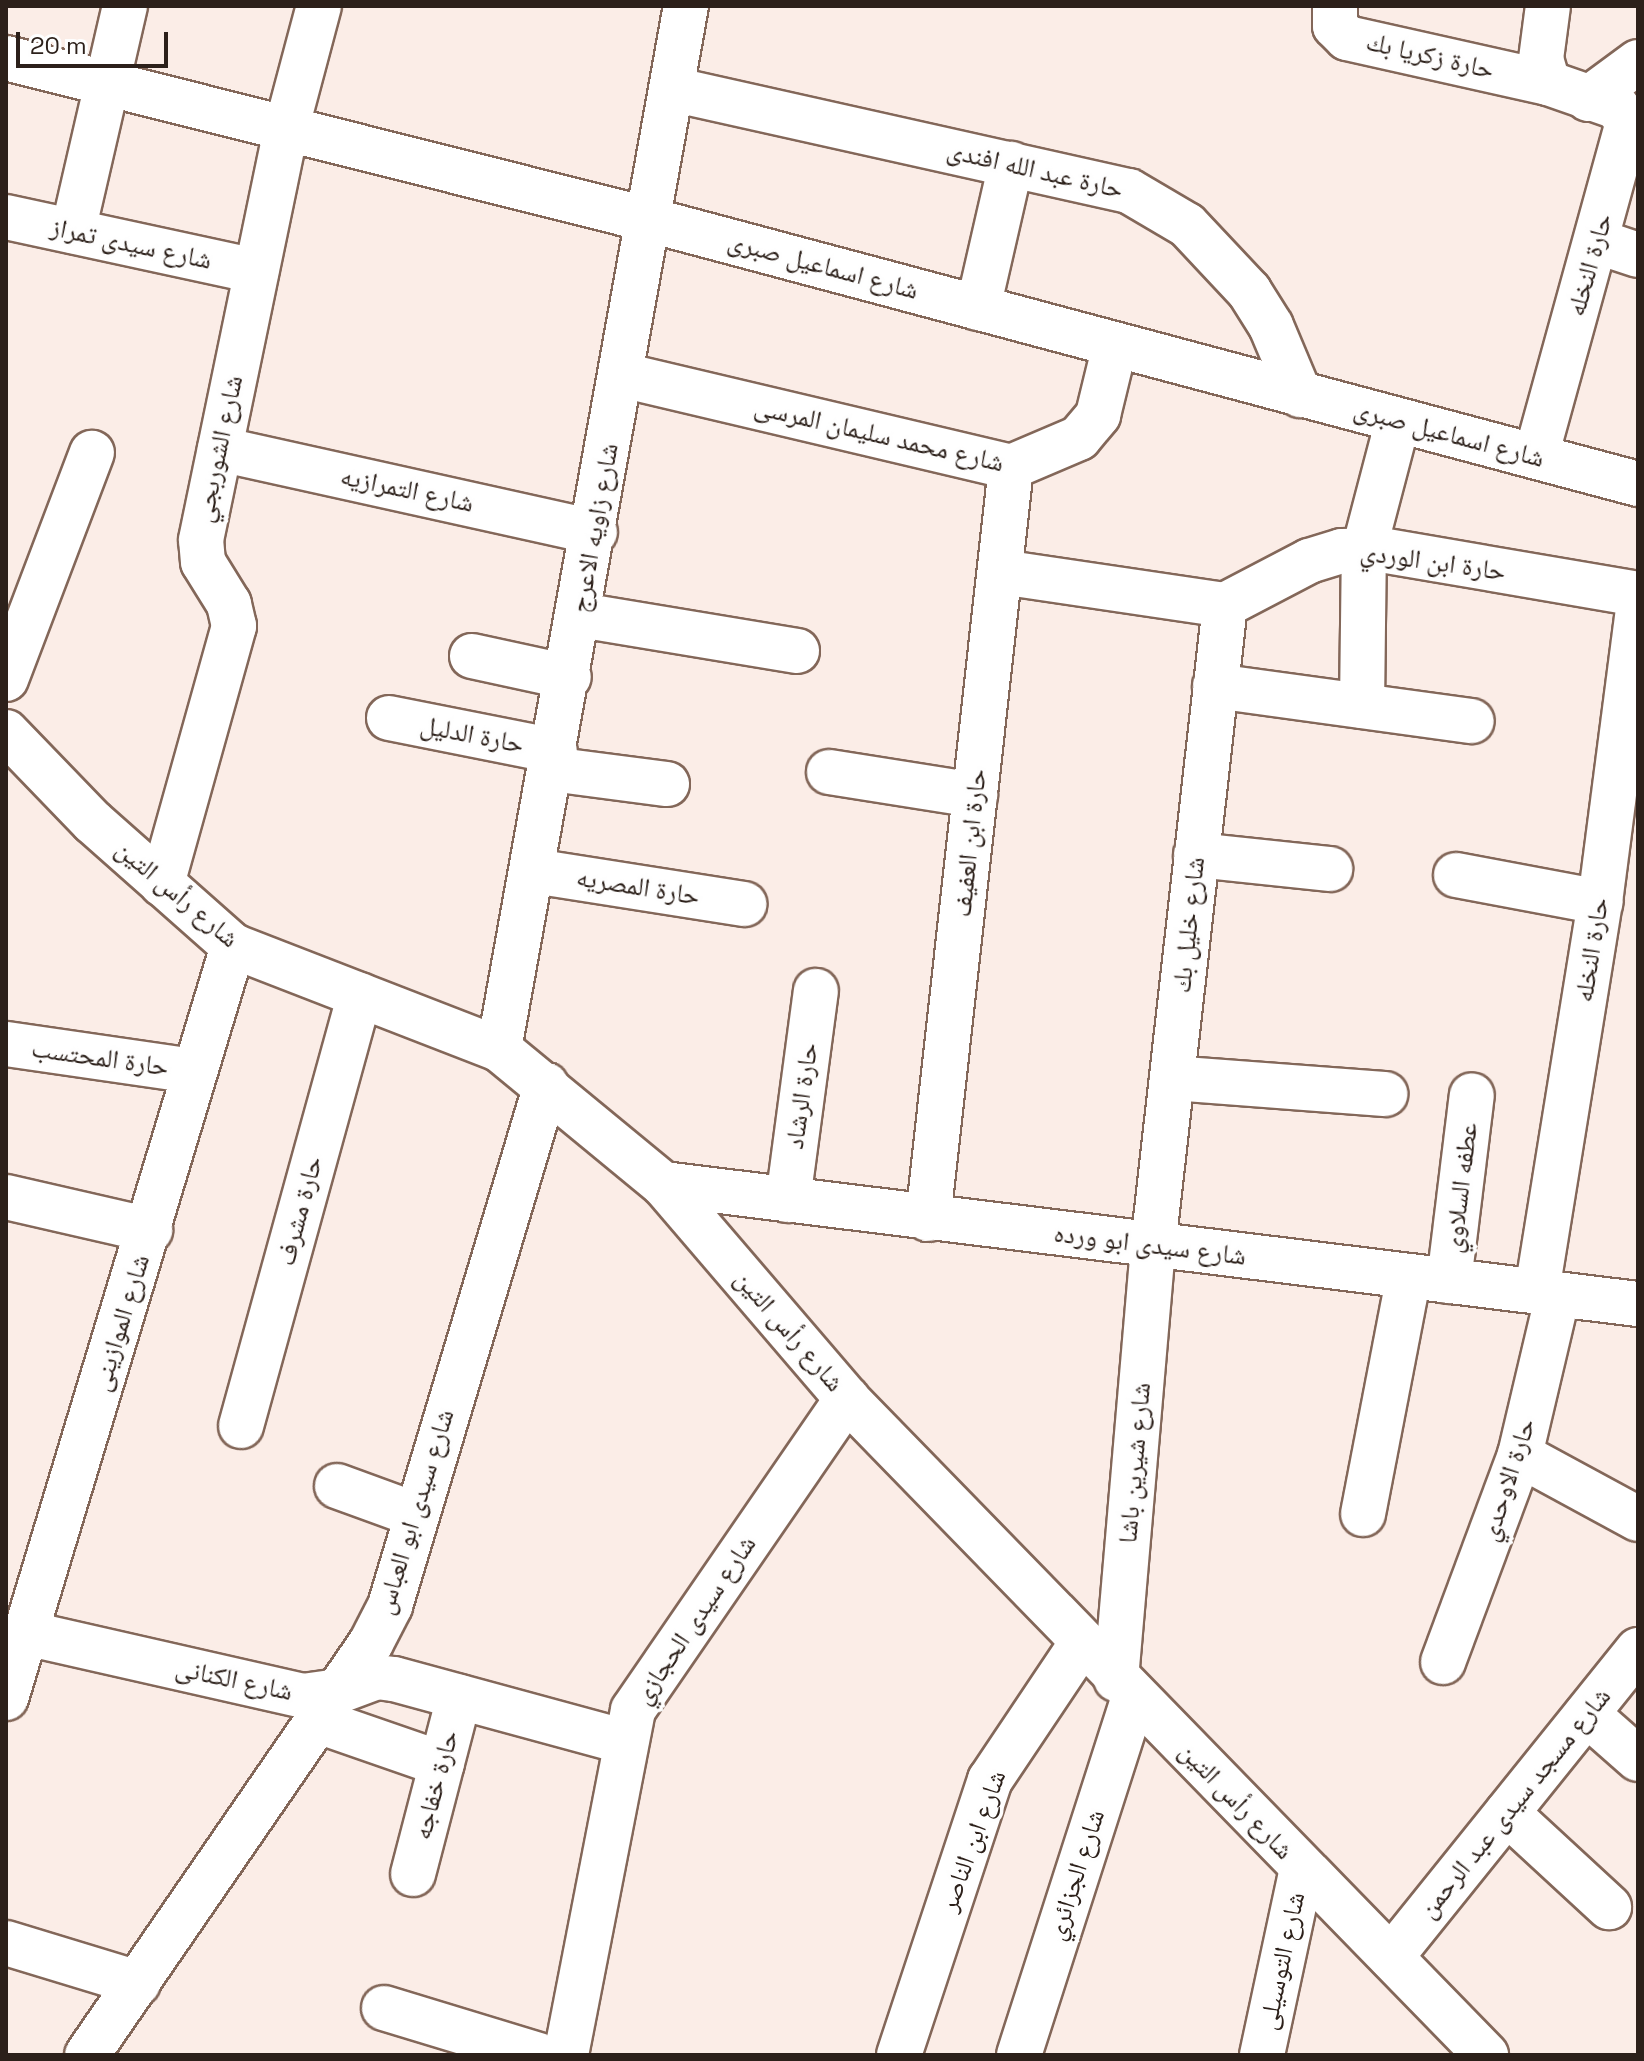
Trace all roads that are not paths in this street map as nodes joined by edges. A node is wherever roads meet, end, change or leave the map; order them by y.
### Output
1 (125, 6) edge
2 (319, 6) edge
3 (686, 6) edge
4 (1335, 6) edge
5 (1548, 6) edge
6 (6, 58) edge
7 (1638, 62) edge
8 (108, 83) junction
9 (1548, 83) junction
10 (672, 89) junction
11 (1588, 99) junction
12 (287, 126) junction
13 (1011, 164) junction
14 (6, 217) edge
15 (650, 220) junction
16 (73, 231) junction
17 (1596, 241) junction
18 (1638, 255) edge
19 (256, 271) junction
20 (978, 308) junction
21 (1115, 345) junction
22 (622, 375) junction
23 (1300, 395) junction
24 (1398, 420) junction
25 (220, 449) junction
26 (92, 453) dead end
27 (1536, 456) junction
28 (1011, 467) junction
29 (1638, 484) edge
30 (595, 532) junction
31 (1364, 550) junction
32 (1001, 572) junction
33 (1638, 594) edge
34 (1225, 605) junction
35 (1638, 608) edge
36 (580, 615) junction
37 (797, 651) dead end
38 (472, 656) dead end
39 (1634, 673) edge
40 (569, 677) junction
41 (6, 679) edge
42 (1215, 686) junction
43 (1362, 706) junction
44 (389, 718) dead end
45 (1472, 721) dead end
46 (6, 732) edge
47 (553, 760) junction
48 (829, 772) dead end
49 (667, 784) dead end
50 (975, 795) junction
51 (1196, 855) junction
52 (1330, 869) dead end
53 (533, 871) junction
54 (1456, 875) dead end
55 (162, 884) junction
56 (1600, 902) junction
57 (744, 904) dead end
58 (233, 946) junction
59 (816, 991) dead end
60 (360, 995) junction
61 (6, 1044) edge
62 (499, 1049) junction
63 (194, 1071) junction
64 (1172, 1078) junction
65 (546, 1085) junction
66 (1385, 1094) dead end
67 (1472, 1095) dead end
68 (663, 1184) junction
69 (6, 1197) edge
70 (788, 1200) junction
71 (928, 1219) junction
72 (150, 1230) junction
73 (1153, 1246) junction
74 (1429, 1279) junction
75 (1547, 1292) junction
76 (1638, 1304) edge
77 (847, 1399) junction
78 (241, 1426) dead end
79 (1520, 1455) junction
80 (337, 1486) dead end
81 (414, 1514) junction
82 (1363, 1514) dead end
83 (1638, 1519) edge
84 (26, 1633) junction
85 (1081, 1644) junction
86 (1638, 1650) edge
87 (1443, 1662) dead end
88 (1125, 1687) junction
89 (459, 1697) junction
90 (6, 1698) edge
91 (328, 1706) junction
92 (1587, 1714) junction
93 (626, 1742) junction
94 (1638, 1759) edge
95 (442, 1764) junction
96 (1507, 1813) junction
97 (1302, 1868) junction
98 (413, 1874) dead end
99 (1609, 1907) dead end
100 (6, 1943) edge
101 (1391, 1957) junction
102 (138, 1983) junction
103 (384, 2008) dead end
104 (87, 2055) edge
105 (539, 2055) edge
106 (566, 2055) edge
107 (899, 2055) edge
108 (1019, 2055) edge
109 (1262, 2055) edge
110 (1486, 2055) edge

1 - 8 street
2 - 12 street, شارع الشوربجي
3 - 10 street, شارع زاويه الاعرج
4 - 9 street, حارة زكريا بك
5 - 9 street
6 - 8 street, شارع اسماعيل صبرى
7 - 11 street
8 - 12 street, شارع اسماعيل صبرى
8 - 16 street
9 - 11 street, حارة النخله
10 - 13 street, حارة عبد الله افندى
10 - 15 street, شارع زاويه الاعرج
11 - 17 street, حارة النخله
12 - 15 street, شارع اسماعيل صبرى
12 - 19 street, شارع الشوربجي
13 - 20 street
13 - 23 street, حارة عبد الله افندى
14 - 16 street, شارع سيدى تمراز
15 - 20 street, شارع اسماعيل صبرى
15 - 22 street, شارع زاويه الاعرج
16 - 19 street, شارع سيدى تمراز
17 - 18 street
17 - 27 street, حارة النخله
19 - 25 street, شارع الشوربجي
20 - 21 street, شارع اسماعيل صبرى
21 - 23 street, شارع اسماعيل صبرى
21 - 28 street, شارع محمد سليمان المرسى
22 - 28 street, شارع محمد سليمان المرسى
22 - 30 street, شارع زاويه الاعرج
23 - 24 street, شارع اسماعيل صبرى
24 - 27 street, شارع اسماعيل صبرى
24 - 31 street
25 - 30 street, شارع التمرازيه
25 - 55 street, شارع الشوربجي
26 - 41 street
27 - 29 street, شارع اسماعيل صبرى
28 - 32 street, حارة ابن العفيف
30 - 36 street, شارع زاويه الاعرج
31 - 33 street, حارة ابن الوردي
31 - 34 street, حارة ابن الوردي
31 - 43 street
32 - 34 street
32 - 50 street, حارة ابن العفيف
34 - 42 street, شارع خليل بك
35 - 39 street, حارة النخله
36 - 37 street
36 - 40 street, شارع زاويه الاعرج
38 - 40 street
39 - 56 street, حارة النخله
40 - 47 street, شارع زاويه الاعرج
42 - 43 street
42 - 51 street, شارع خليل بك
43 - 45 street
44 - 47 street, حارة الدليل
46 - 55 street, شارع رأس التين
47 - 49 street, حارة الدليل
47 - 53 street, شارع زاويه الاعرج
48 - 50 street
50 - 71 street, حارة ابن العفيف
51 - 52 street
51 - 64 street, شارع خليل بك
53 - 57 street, حارة المصريه
53 - 62 street, شارع زاويه الاعرج
54 - 56 street
55 - 58 street, شارع رأس التين
56 - 75 street, حارة النخله
58 - 60 street, شارع رأس التين
58 - 63 street, شارع الموازينى
59 - 70 street, حارة الرشاد
60 - 62 street, شارع رأس التين
60 - 78 street, حارة مشرف
61 - 63 street, حارة المحتسب
62 - 65 street, شارع رأس التين
63 - 72 street, شارع الموازينى
64 - 66 street
64 - 73 street, شارع خليل بك
65 - 68 street, شارع رأس التين
65 - 81 street, شارع سيدى ابو العباس
67 - 74 street, عطفه السلاوي
68 - 70 street, شارع سيدى ابو ورده
68 - 77 street, شارع رأس التين
69 - 72 street
70 - 71 street, شارع سيدى ابو ورده
71 - 73 street, شارع سيدى ابو ورده
72 - 84 street, شارع الموازينى
73 - 74 street, شارع سيدى ابو ورده
73 - 88 street, شارع شيرين باشا
74 - 75 street, شارع سيدى ابو ورده
74 - 82 street, عطفه السلاوي
75 - 76 street, شارع سيدى ابو ورده
75 - 79 street, حارة الاوحدي
77 - 85 street, شارع رأس التين
77 - 93 street, شارع سيدى الحجازي
79 - 83 street
79 - 87 street, حارة الاوحدي
80 - 81 street
81 - 91 street, شارع سيدى ابو العباس
84 - 90 street, شارع الموازينى
84 - 91 street, شارع الكنانى
85 - 88 street, شارع رأس التين
85 - 107 street, شارع ابن الناصر
86 - 92 street, شارع مسجد سيدى عبد الرحمن
88 - 97 street, شارع رأس التين
88 - 108 street, شارع الجزائري
89 - 91 street, شارع الكنانى
89 - 93 street, شارع الكنانى
89 - 95 street, حارة خفاجه
91 - 95 street
91 - 102 street, شارع سيدى ابو العباس
92 - 94 street
92 - 96 street, شارع مسجد سيدى عبد الرحمن
93 - 106 street, شارع سيدى الحجازي
95 - 98 street, حارة خفاجه
96 - 99 street
96 - 101 street, شارع مسجد سيدى عبد الرحمن
97 - 101 street, شارع رأس التين
97 - 109 street, شارع التوسيلى
100 - 102 street
101 - 110 street, شارع رأس التين
102 - 104 street, شارع سيدى ابو العباس
103 - 105 street

